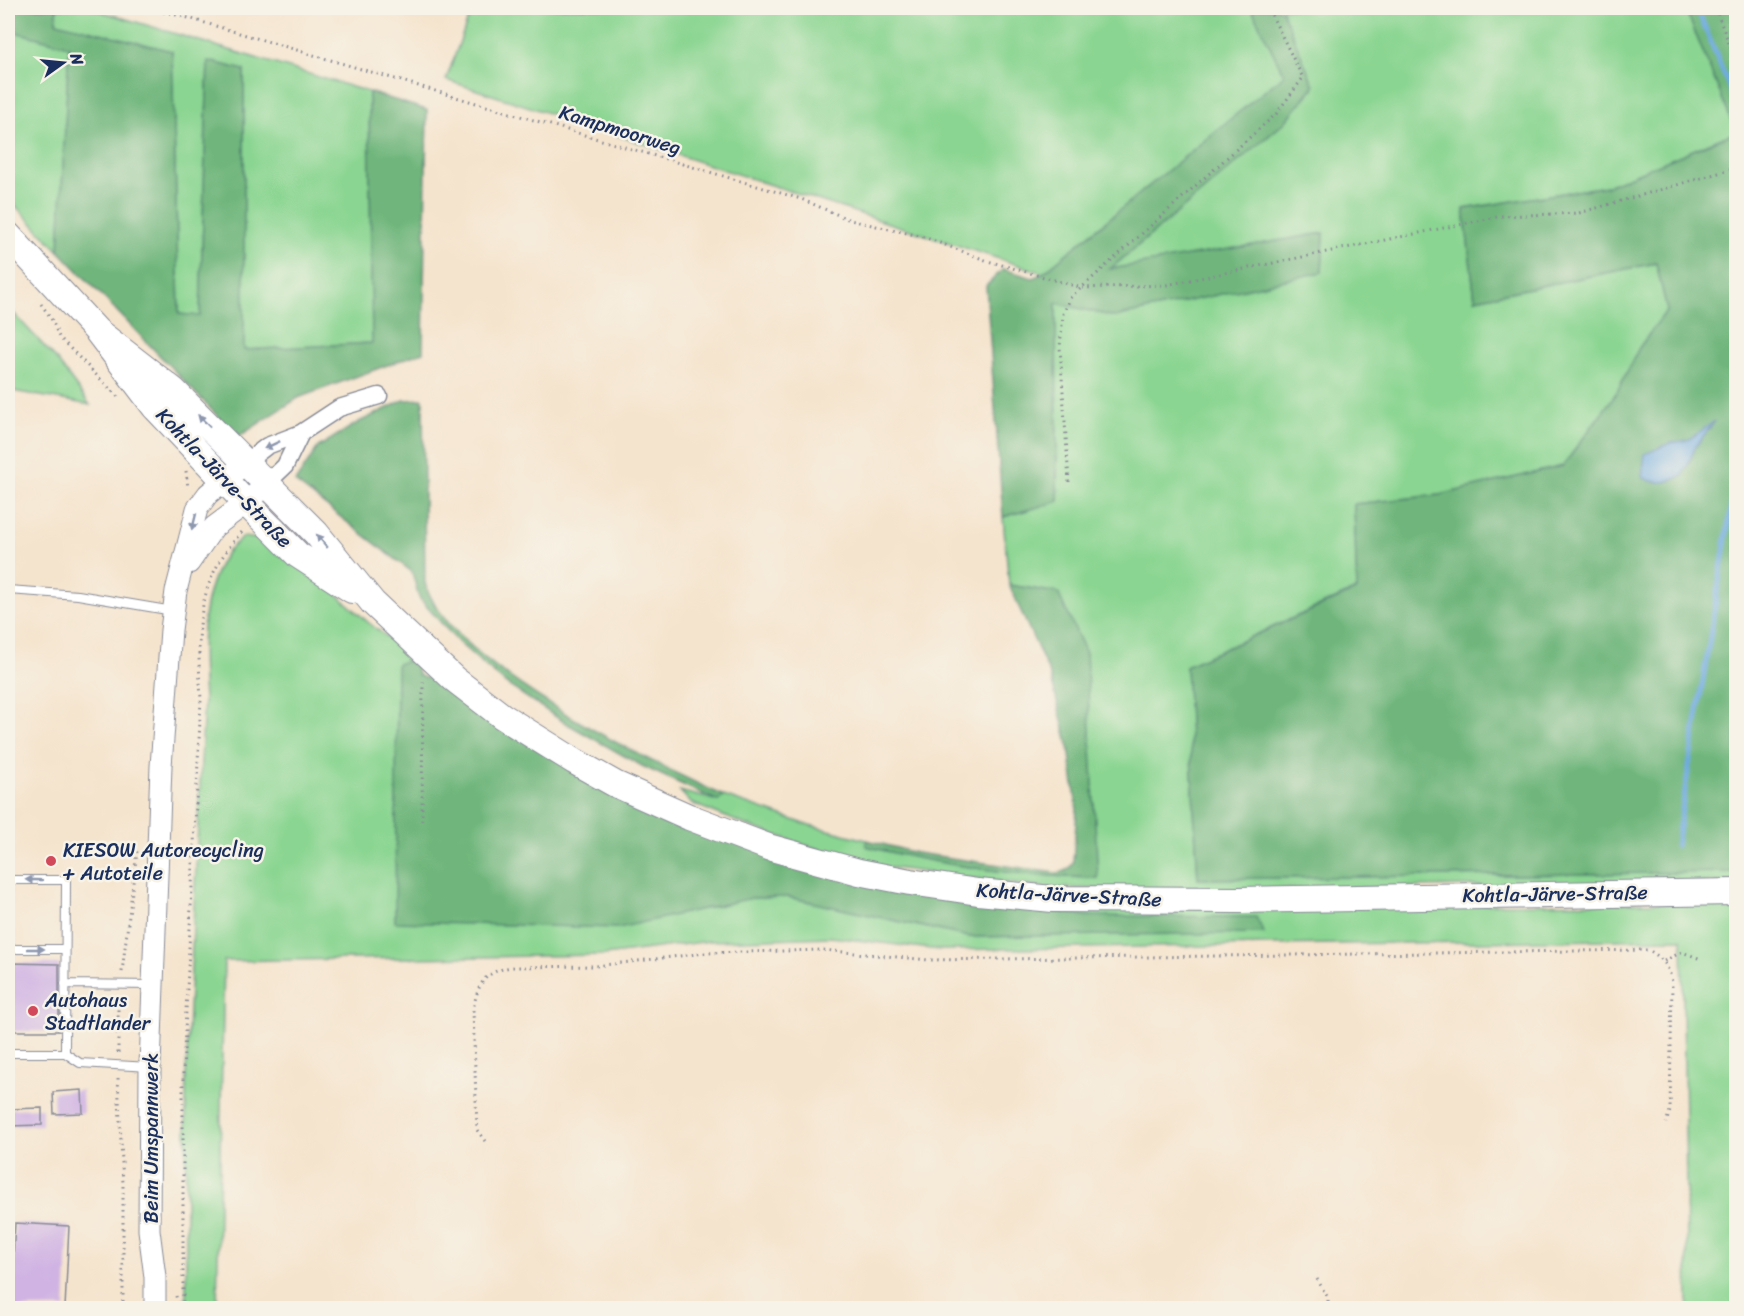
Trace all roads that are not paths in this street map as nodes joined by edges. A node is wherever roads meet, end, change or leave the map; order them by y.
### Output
1 (8, 234) edge
2 (97, 331) junction
3 (379, 396) dead end
4 (301, 433) junction
5 (245, 463) junction
6 (224, 480) junction
7 (266, 484) junction
8 (246, 503) junction
9 (181, 574) junction
10 (8, 590) edge
11 (373, 603) junction
12 (173, 611) junction
13 (8, 880) edge
14 (1737, 892) edge
15 (8, 949) edge
16 (65, 949) junction
17 (65, 984) junction
18 (154, 985) junction
19 (8, 1053) edge
20 (65, 1053) junction
21 (150, 1067) junction
22 (155, 1308) edge

1 - 2 main road, Kohtla-Järve-Straße
5 -> 2 main road, Kohtla-Järve-Straße
2 - 6 main road, Kohtla-Järve-Straße
3 - 4 street, Beim Umspannwerk
4 -> 5 street, Beim Umspannwerk
4 - 7 street, Beim Umspannwerk
5 - 6 street, Beim Umspannwerk
5 - 7 main road, Kohtla-Järve-Straße
6 - 8 main road, Kohtla-Järve-Straße
6 -> 9 street, Beim Umspannwerk
7 - 8 street, Beim Umspannwerk
11 -> 7 main road, Kohtla-Järve-Straße
8 - 9 street, Beim Umspannwerk
8 - 11 main road, Kohtla-Järve-Straße
9 - 12 street, Beim Umspannwerk
10 - 12 lane
11 - 14 main road, Kohtla-Järve-Straße
12 - 18 street, Beim Umspannwerk
16 -> 13 lane
15 -> 16 lane
16 - 17 lane
17 - 18 lane
17 - 20 lane
18 - 21 street, Beim Umspannwerk
19 - 20 lane
20 - 21 lane
21 - 22 street, Beim Umspannwerk

